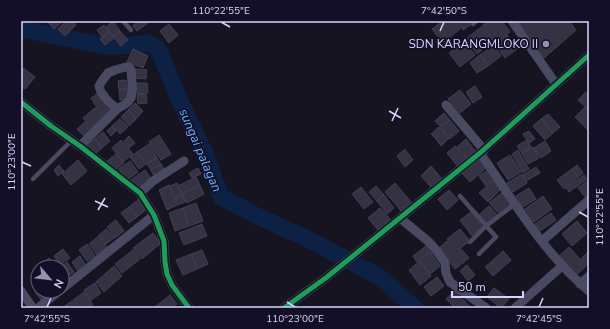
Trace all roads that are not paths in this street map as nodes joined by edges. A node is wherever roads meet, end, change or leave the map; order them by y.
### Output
1 (123, 21) edge
2 (512, 21) edge
3 (131, 30) dead end
4 (589, 55) edge
5 (556, 84) junction
6 (21, 102) edge
7 (446, 105) dead end
8 (118, 109) junction
9 (72, 140) junction
10 (80, 146) junction
11 (482, 152) junction
12 (184, 160) dead end
13 (33, 179) dead end
14 (140, 193) junction
15 (460, 196) dead end
16 (589, 200) edge
17 (515, 204) junction
18 (154, 215) junction
19 (400, 218) junction
20 (486, 226) junction
21 (542, 241) junction
22 (470, 242) dead end
23 (479, 254) dead end
24 (562, 266) junction
25 (589, 276) edge
26 (70, 283) edge
27 (580, 284) junction
28 (21, 291) edge
29 (589, 291) edge
30 (49, 299) edge
31 (32, 308) edge
32 (38, 308) edge
33 (189, 308) edge
34 (284, 308) edge
35 (486, 308) edge
36 (515, 308) edge

1 - 3 lane
2 - 5 street
4 - 5 street
5 - 11 street
6 - 9 street
7 - 11 street
8 - 8 street
8 - 10 street
9 - 10 street
9 - 13 lane
10 - 14 street
11 - 17 street
11 - 19 street
12 - 14 street
14 - 18 street
15 - 20 lane
16 - 21 street
17 - 20 lane
17 - 21 street
18 - 26 street
18 - 33 street
19 - 34 street
19 - 35 street
20 - 22 lane
20 - 23 lane
21 - 24 street
24 - 27 street
24 - 36 street
25 - 27 street
27 - 29 street
28 - 31 street
30 - 32 street

